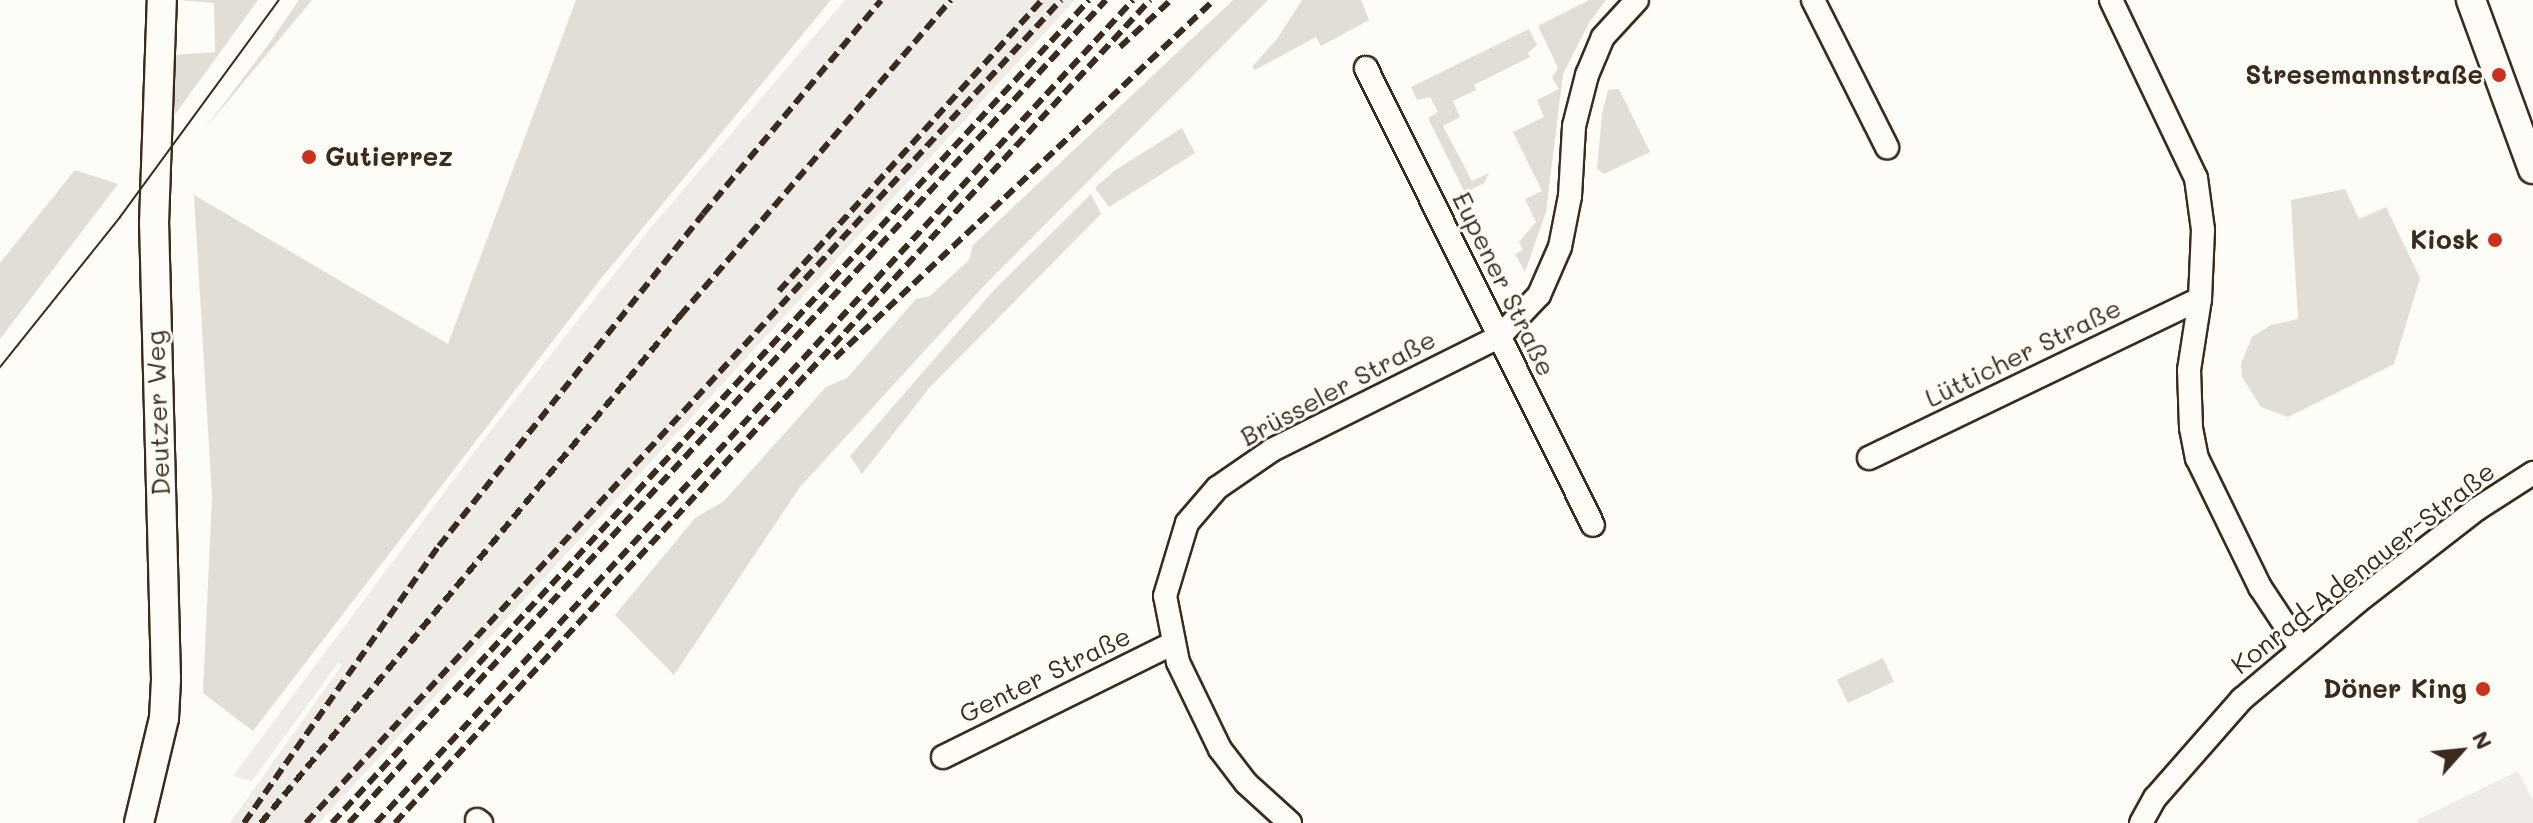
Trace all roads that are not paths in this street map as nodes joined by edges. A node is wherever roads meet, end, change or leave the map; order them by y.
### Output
1 (162, 0) edge
2 (1637, 0) edge
3 (1813, 0) edge
4 (2111, 0) edge
5 (2471, 0) edge
6 (1366, 68) dead end
7 (2507, 98) junction
8 (2533, 123) edge
9 (1887, 147) dead end
10 (2533, 169) edge
11 (2200, 299) junction
12 (1499, 337) junction
13 (1869, 458) dead end
14 (2533, 473) edge
15 (1593, 525) dead end
16 (1172, 644) junction
17 (2301, 649) junction
18 (943, 757) dead end
19 (139, 823) edge
20 (1290, 823) edge
21 (2141, 823) edge

1 - 19 street, Deutzer Weg
2 - 12 street, Brüsseler Straße
3 - 9 street
4 - 11 street
5 - 7 street
6 - 12 street, Eupener Straße
7 - 8 street
7 - 10 street
11 - 13 street, Lütticher Straße
11 - 17 street
12 - 15 street, Eupener Straße
12 - 16 street, Brüsseler Straße
14 - 17 street, Konrad-Adenauer-Straße
16 - 18 street, Genter Straße
16 - 20 street, Brüsseler Straße
17 - 21 street, Konrad-Adenauer-Straße

